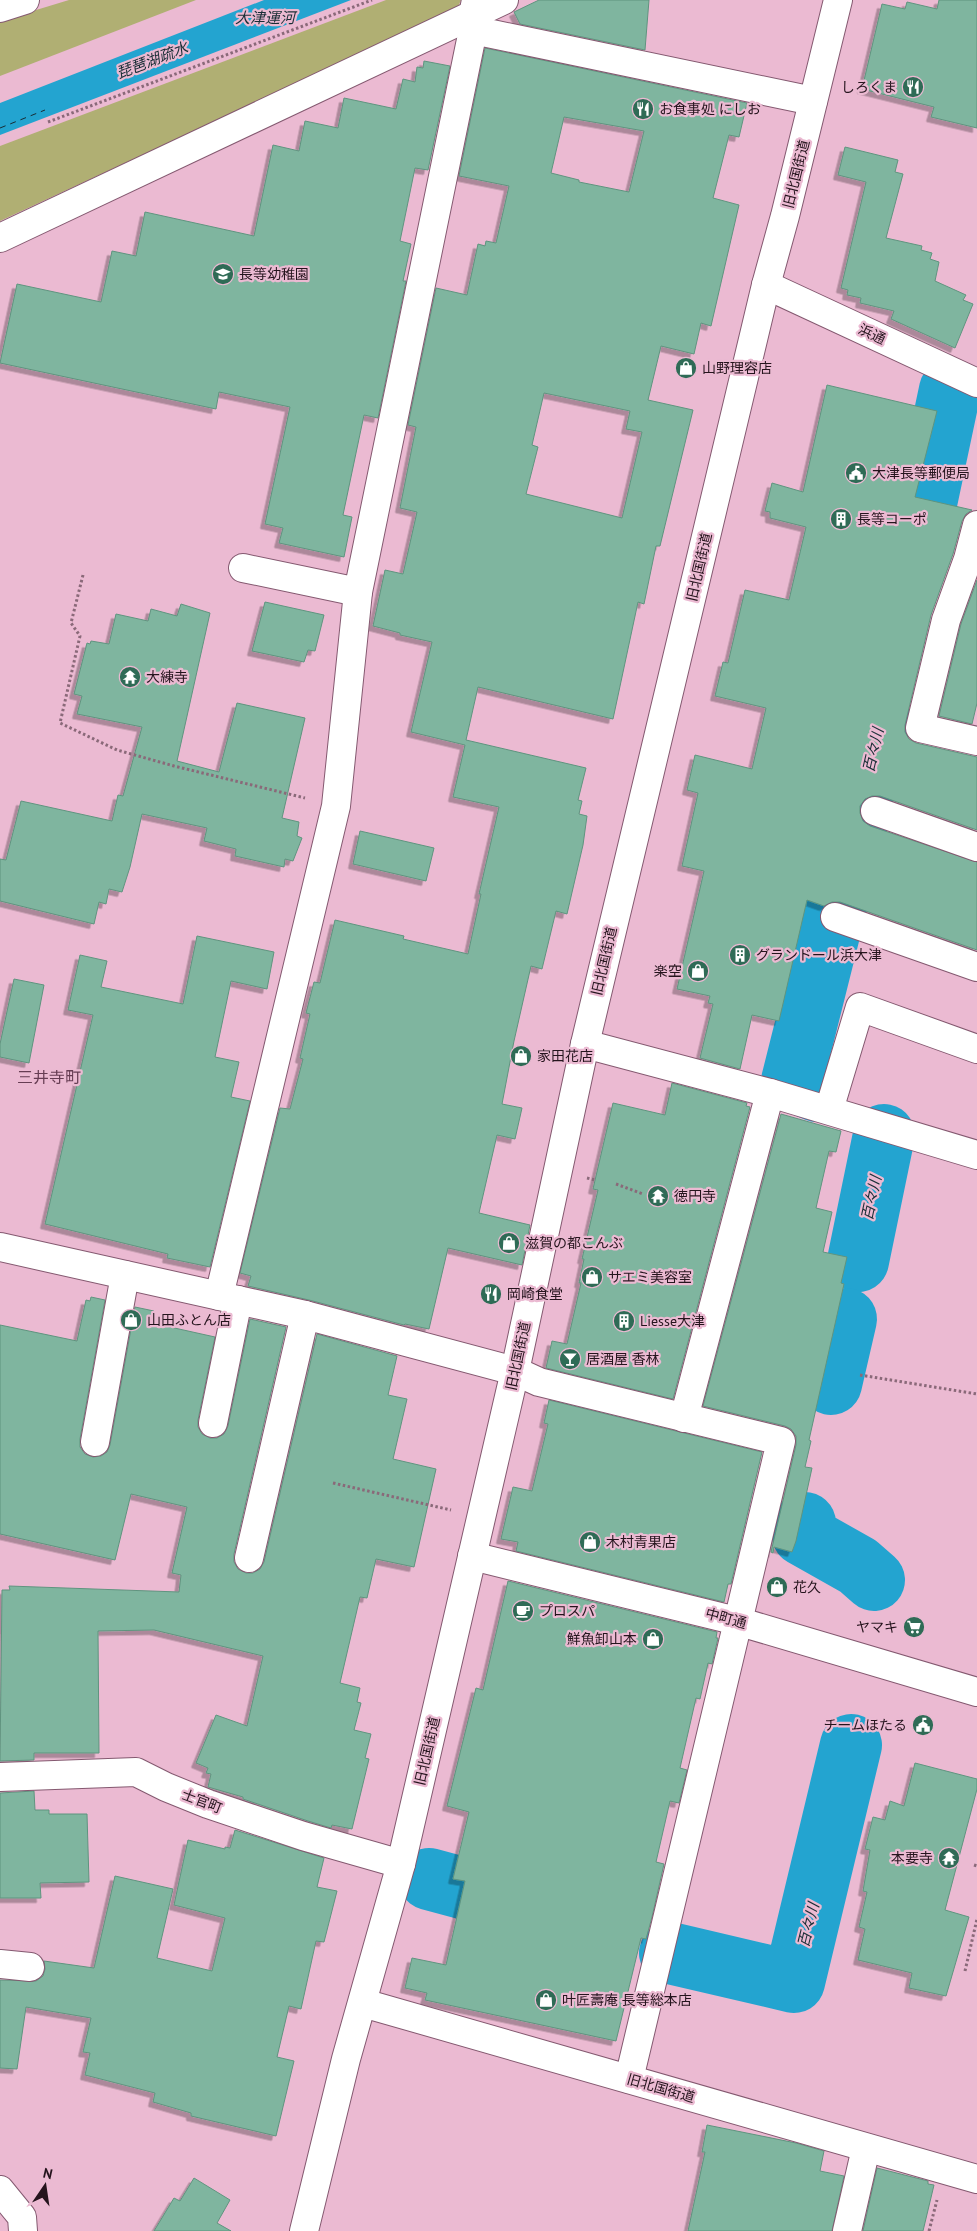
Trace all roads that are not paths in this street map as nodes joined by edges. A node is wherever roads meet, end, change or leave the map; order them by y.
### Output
1 (25, 0) edge
2 (504, 0) edge
3 (838, 0) edge
4 (0, 8) edge
5 (474, 15) edge
6 (814, 101) junction
7 (0, 238) edge
8 (766, 285) junction
9 (977, 383) edge
10 (977, 524) edge
11 (243, 568) dead end
12 (358, 592) junction
13 (977, 741) edge
14 (875, 811) dead end
15 (977, 847) edge
16 (835, 917) dead end
17 (977, 967) edge
18 (584, 1044) junction
19 (977, 1049) edge
20 (770, 1093) junction
21 (829, 1110) junction
22 (977, 1155) edge
23 (0, 1247) edge
24 (125, 1275) junction
25 (228, 1298) junction
26 (305, 1315) junction
27 (515, 1371) junction
28 (684, 1418) junction
29 (213, 1423) dead end
30 (95, 1442) dead end
31 (472, 1556) junction
32 (249, 1558) dead end
33 (737, 1621) junction
34 (977, 1692) edge
35 (0, 1776) edge
36 (401, 1864) junction
37 (0, 1964) edge
38 (30, 1967) dead end
39 (363, 2003) junction
40 (629, 2079) junction
41 (866, 2148) junction
42 (977, 2179) edge
43 (0, 2190) edge
44 (23, 2231) edge
45 (304, 2231) edge
46 (847, 2231) edge

1 - 4 street
2 - 5 street
3 - 6 street, 旧北国街道
5 - 6 street
5 - 7 street
5 - 12 street
6 - 8 street, 旧北国街道
8 - 9 street, 浜通
8 - 18 street, 旧北国街道
10 - 13 street
11 - 12 street
12 - 25 street
14 - 15 street
16 - 17 street
18 - 20 street
18 - 27 street, 旧北国街道
19 - 21 street
20 - 21 street
20 - 28 street
21 - 22 street
23 - 24 street
24 - 25 street
24 - 30 street
25 - 26 street
25 - 29 street
26 - 27 street
26 - 32 street
27 - 28 street
27 - 31 street, 旧北国街道
28 - 33 street
31 - 33 street, 中町通
31 - 36 street, 旧北国街道
33 - 34 street, 中町通
33 - 40 street
35 - 36 street, 士官町
36 - 39 street, 旧北国街道
37 - 38 street
39 - 40 street, 旧北国街道
39 - 45 street
40 - 41 street, 旧北国街道
41 - 42 street, 旧北国街道
41 - 46 street
43 - 44 street

